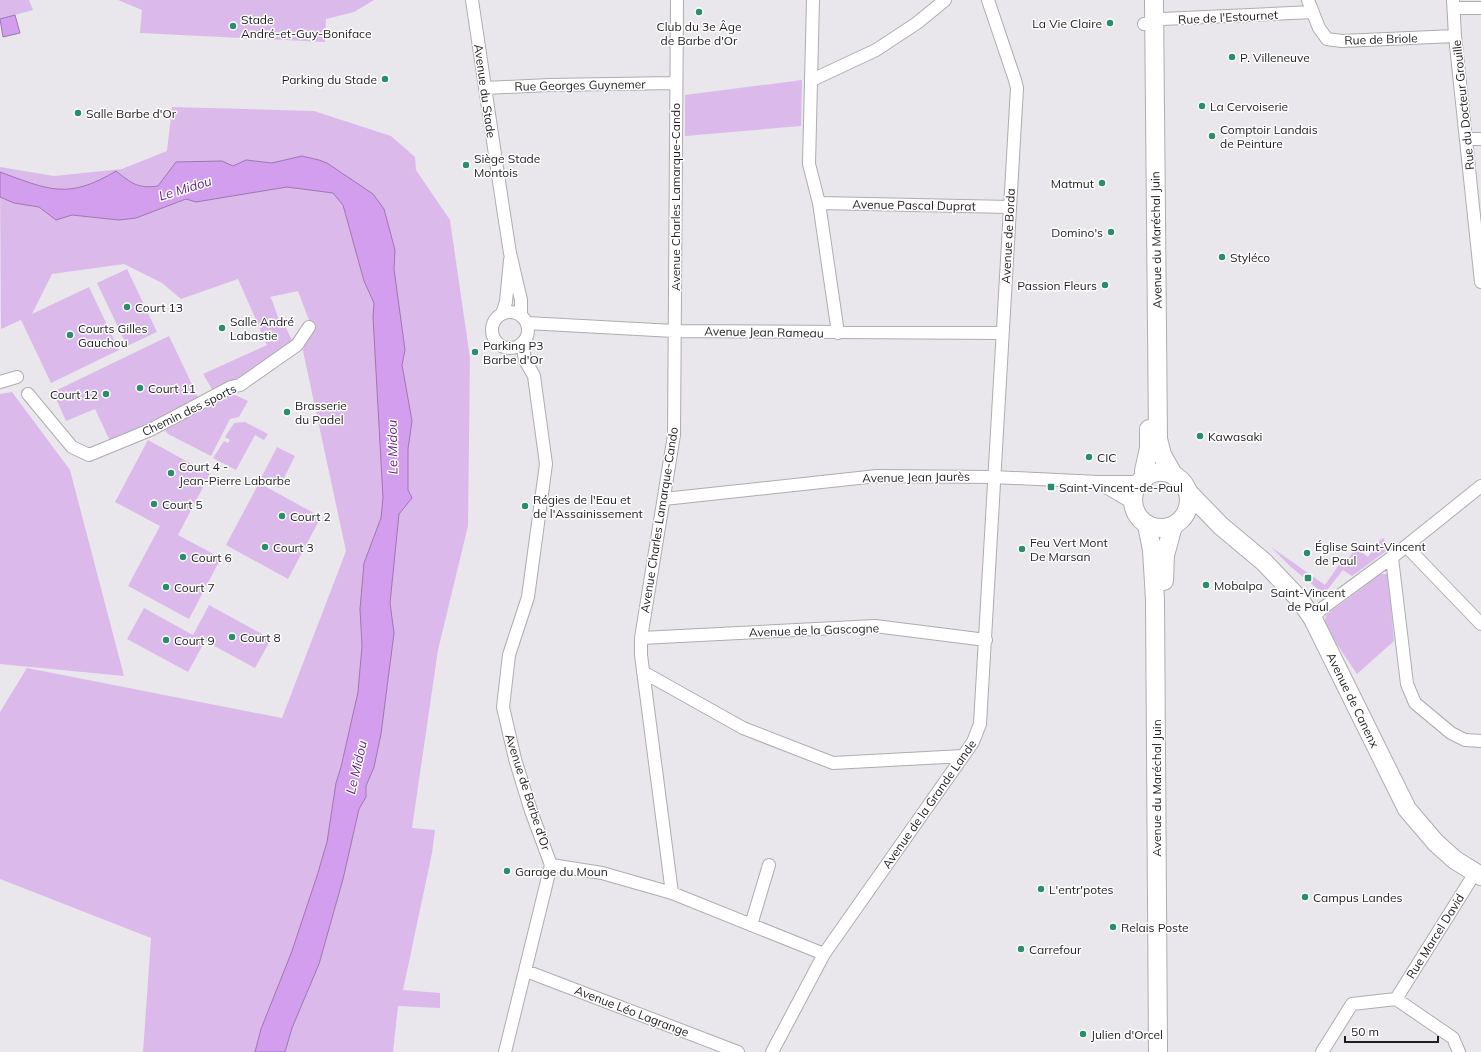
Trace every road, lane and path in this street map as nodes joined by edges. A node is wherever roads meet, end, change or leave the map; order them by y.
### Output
1 (472, 0) edge
2 (677, 0) edge
3 (812, 0) edge
4 (945, 0) edge
5 (988, 0) edge
6 (1143, 0) edge
7 (1154, 0) edge
8 (1308, 0) edge
9 (1454, 4) edge
10 (1481, 8) edge
11 (1313, 12) junction
12 (1149, 23) junction
13 (1455, 36) junction
14 (812, 80) junction
15 (676, 83) junction
16 (485, 88) junction
17 (1467, 139) junction
18 (1481, 139) edge
19 (819, 203) junction
20 (1010, 207) junction
21 (510, 253) junction
22 (1480, 270) edge
23 (1481, 282) edge
24 (502, 314) junction
25 (524, 319) junction
26 (309, 327) dead end
27 (674, 331) junction
28 (838, 333) junction
29 (1002, 333) junction
30 (522, 343) junction
31 (17, 377) dead end
32 (0, 382) edge
33 (28, 394) dead end
34 (1174, 476) junction
35 (993, 477) junction
36 (1143, 479) junction
37 (1098, 482) junction
38 (1481, 486) edge
39 (1187, 491) junction
40 (664, 499) junction
41 (1133, 503) junction
42 (1176, 524) junction
43 (1147, 525) junction
44 (1221, 526) junction
45 (1406, 546) junction
46 (1392, 558) junction
47 (1313, 619) junction
48 (1481, 624) edge
49 (641, 638) junction
50 (986, 640) junction
51 (643, 672) junction
52 (1481, 741) edge
53 (963, 756) junction
54 (551, 865) junction
55 (769, 865) dead end
56 (1478, 874) edge
57 (672, 893) junction
58 (751, 925) junction
59 (824, 954) junction
60 (526, 971) junction
61 (1396, 999) junction
62 (505, 1052) edge
63 (738, 1052) edge
64 (772, 1052) edge
65 (1158, 1052) edge
66 (1168, 1052) edge
67 (1322, 1052) edge
68 (1459, 1052) edge

1 - 16 street, Avenue du Stade
2 - 15 street, Avenue Charles Lamarque-Cando
3 - 14 street
4 - 14 street
5 - 20 street, Avenue de Borda
6 - 12 main road, Avenue du Maréchal Juin
7 - 12 main road, Avenue du Maréchal Juin
8 - 11 street, Rue de Briole
9 - 10 street
9 - 13 street, Rue du Docteur Grouille
11 - 12 street, Rue de l'Estournet
11 - 13 street, Rue de Briole
12 - 34 main road, Avenue du Maréchal Juin
12 - 36 main road, Avenue du Maréchal Juin
13 - 17 street, Rue du Docteur Grouille
14 - 19 street
15 - 16 street, Rue Georges Guynemer
15 - 27 street, Avenue Charles Lamarque-Cando
16 - 21 street, Avenue du Stade
17 - 18 street
17 - 22 street, Rue du Docteur Grouille
19 - 20 street, Avenue Pascal Duprat
19 - 28 street
20 - 29 street, Avenue de Borda
21 - 24 street, Avenue du Stade
21 - 25 street, Avenue du Stade
22 - 23 street, Rue du Docteur Grouille
24 - 25 street
24 - 30 street
25 - 27 street, Avenue Jean Rameau
25 - 30 street
26 - 33 street, Chemin des sports
27 - 28 street, Avenue Jean Rameau
27 - 40 street, Avenue Charles Lamarque-Cando
28 - 29 street, Avenue Jean Rameau
29 - 35 street, Avenue de Borda
30 - 54 street, Avenue de Barbe d'Or
31 - 32 street
34 - 36 main road
34 - 39 main road
35 - 37 street, Avenue Jean Jaurès
35 - 40 street, Avenue Jean Jaurès
35 - 50 street, Avenue de la Grande Lande
36 - 37 street, Avenue Jean Jaurès
36 - 41 main road
37 - 41 street, Avenue Jean Jaurès
38 - 45 street
39 - 42 main road
39 - 44 main road, Avenue de Canenx
40 - 49 street, Avenue Charles Lamarque-Cando
41 - 43 main road
42 - 43 main road
42 - 44 main road, Avenue de Canenx
42 - 66 main road, Avenue du Maréchal Juin
43 - 65 main road, Avenue du Maréchal Juin
44 - 47 main road, Avenue de Canenx
45 - 46 street
45 - 48 street
46 - 47 street
46 - 52 street
47 - 56 main road, Avenue de Canenx
49 - 50 street, Avenue de la Gascogne
49 - 51 street, Avenue Charles Lamarque-Cando
50 - 53 street, Avenue de la Grande Lande
51 - 53 street
51 - 57 street, Avenue Charles Lamarque-Cando
53 - 59 street, Avenue de la Grande Lande
54 - 57 street
54 - 60 street, Avenue de Barbe d'Or
55 - 58 street
56 - 61 street, Rue Marcel David
57 - 58 street
58 - 59 street
59 - 64 street, Avenue de la Grande Lande
60 - 62 street, Avenue de Barbe d'Or
60 - 63 street, Avenue Léo Lagrange
61 - 67 street
61 - 68 street

